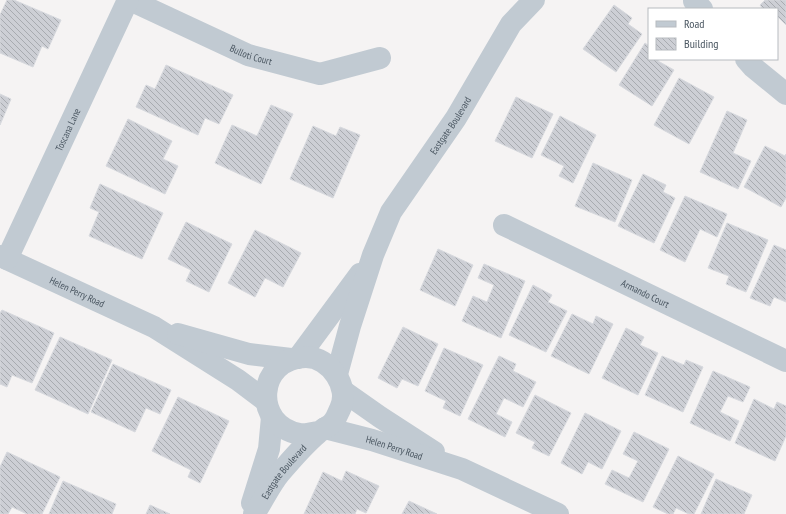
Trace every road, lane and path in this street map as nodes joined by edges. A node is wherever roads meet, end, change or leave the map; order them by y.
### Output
1 (129, 0) edge
2 (534, 0) edge
3 (694, 0) edge
4 (701, 8) edge
5 (380, 58) dead end
6 (747, 60) edge
7 (786, 94) edge
8 (504, 225) dead end
9 (373, 255) junction
10 (4, 258) edge
11 (154, 327) junction
12 (295, 359) junction
13 (786, 361) edge
14 (340, 382) junction
15 (269, 409) junction
16 (322, 430) junction
17 (462, 469) junction
18 (249, 514) edge
19 (254, 514) edge
20 (558, 514) edge

1 - 5 street, Bulloti Court
1 - 10 street, Toscana Lane
2 - 9 street, Eastgate Boulevard
3 - 4 street
6 - 7 street
8 - 13 street, Armando Court
9 - 12 street, Eastgate Boulevard
9 - 14 street, Eastgate Boulevard
10 - 11 street, Helen Perry Road
11 - 12 street, Helen Perry Road
11 - 15 street, Helen Perry Road
12 - 14 street
12 - 15 street
14 - 16 street
14 - 17 street, Helen Perry Road
15 - 16 street
15 - 18 street, Eastgate Boulevard
16 - 17 street, Helen Perry Road
16 - 19 street, Eastgate Boulevard
17 - 20 street, Helen Perry Road

